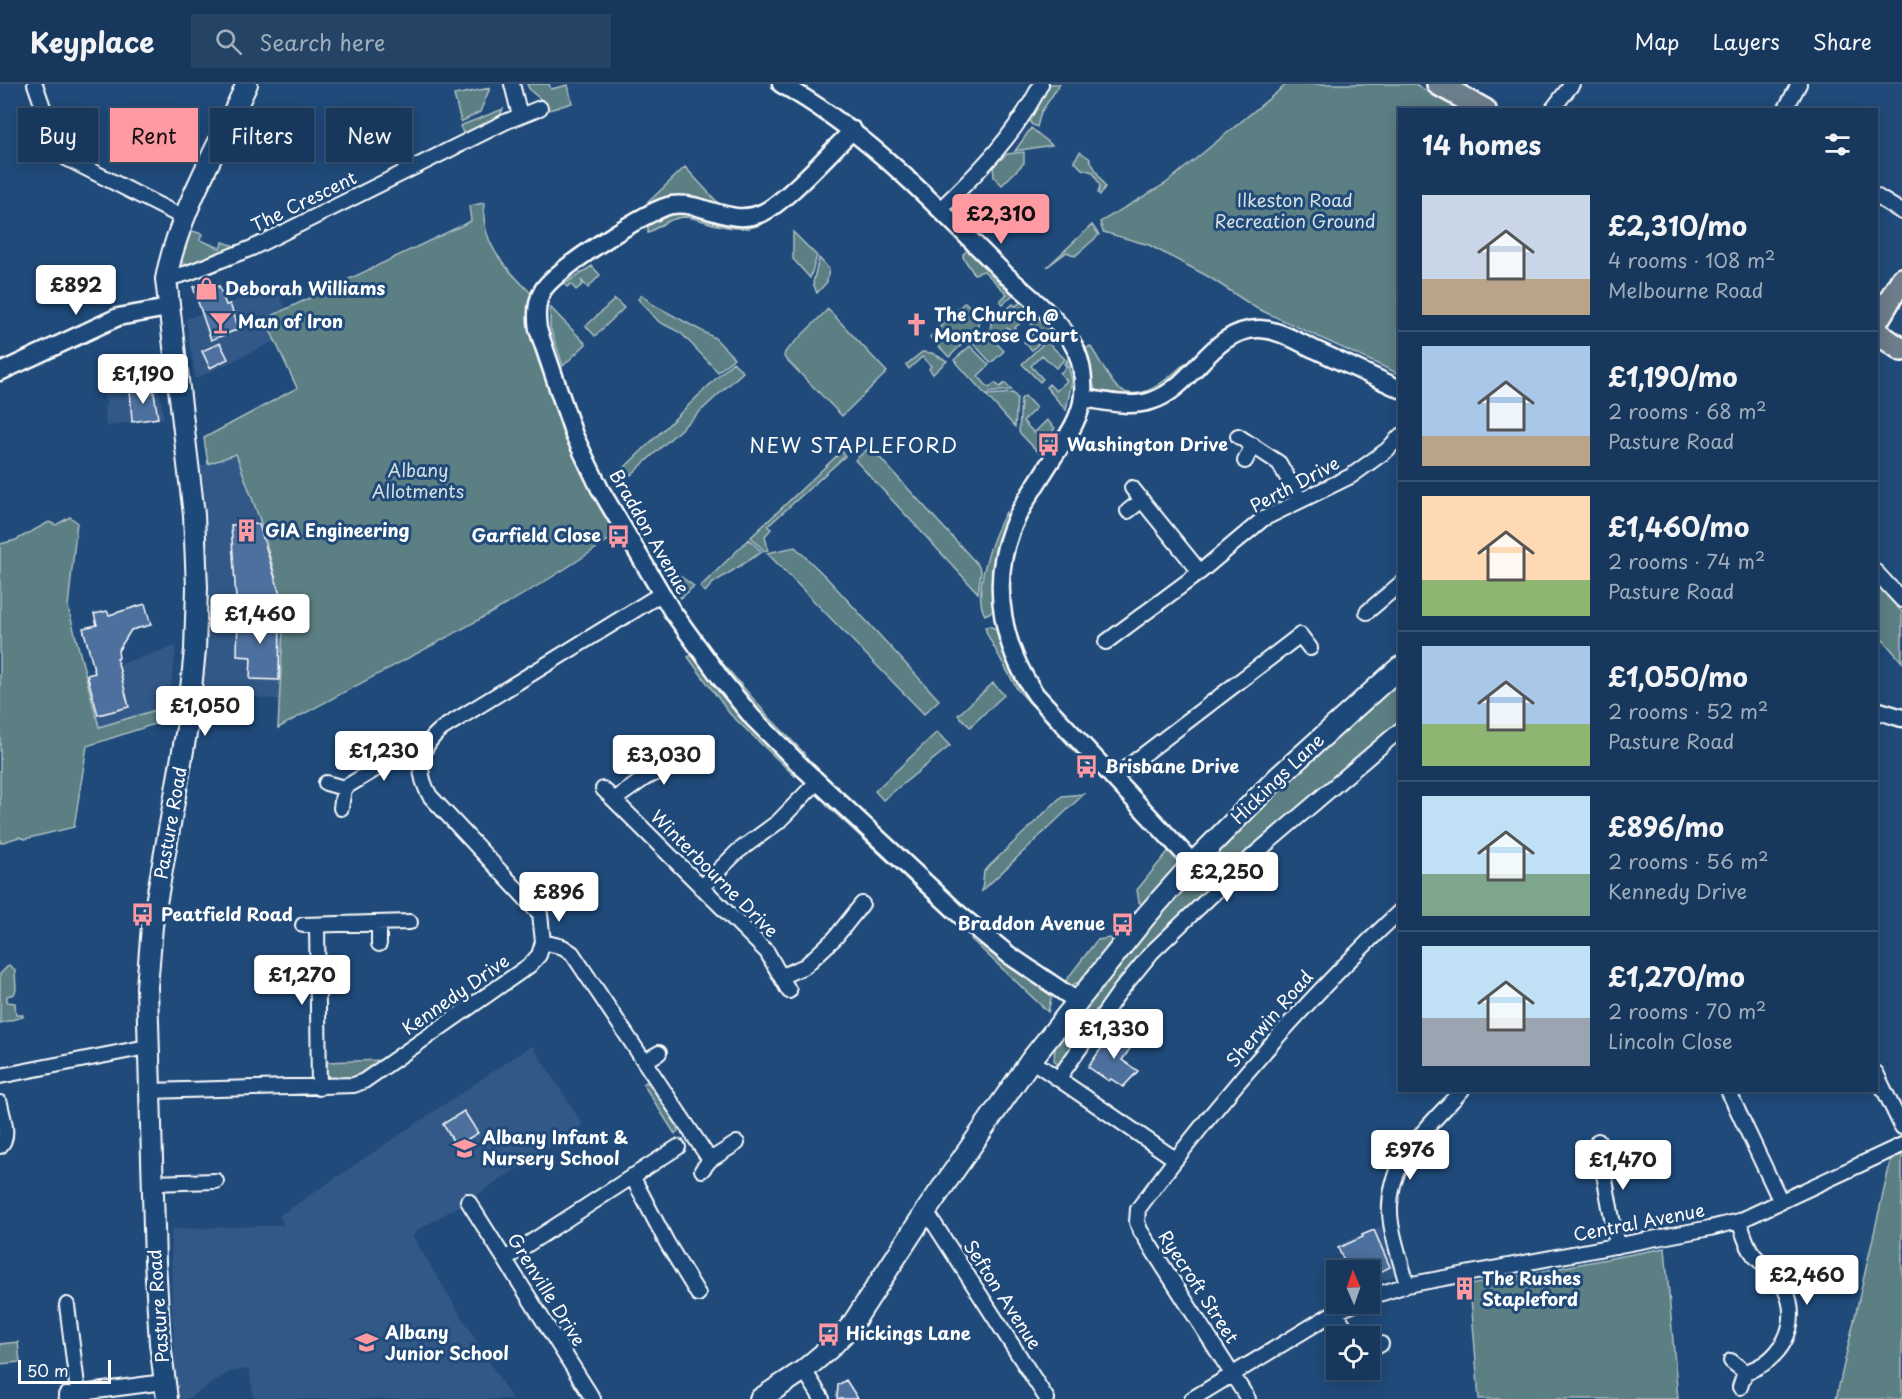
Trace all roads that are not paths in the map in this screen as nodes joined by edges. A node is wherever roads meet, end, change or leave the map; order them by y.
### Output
1 (35, 84) edge
2 (247, 84) edge
3 (512, 84) edge
4 (782, 84) edge
5 (1041, 84) edge
6 (1438, 84) edge
7 (1572, 84) edge
8 (1799, 84) edge
9 (540, 108) dead end
10 (1481, 108) edge
11 (1554, 108) edge
12 (1786, 108) edge
13 (520, 116) junction
14 (853, 130) junction
15 (1878, 197) edge
16 (940, 209) junction
17 (1902, 212) edge
18 (184, 218) junction
19 (166, 279) junction
20 (1902, 279) edge
21 (168, 308) junction
22 (1878, 320) edge
23 (1878, 333) edge
24 (1902, 350) edge
25 (0, 372) edge
26 (1398, 388) edge
27 (1083, 398) junction
28 (1238, 436) dead end
29 (1398, 438) edge
30 (1253, 445) junction
31 (1245, 461) dead end
32 (1132, 488) dead end
33 (1142, 500) junction
34 (1300, 500) junction
35 (1128, 511) dead end
36 (1200, 572) junction
37 (1878, 574) edge
38 (1398, 586) edge
39 (1370, 590) dead end
40 (662, 594) junction
41 (1141, 597) dead end
42 (1902, 600) edge
43 (1379, 601) junction
44 (1150, 609) junction
45 (1367, 612) dead end
46 (1106, 642) dead end
47 (1310, 648) dead end
48 (1398, 669) edge
49 (1878, 711) edge
50 (1902, 718) edge
51 (1398, 732) edge
52 (690, 746) dead end
53 (421, 759) junction
54 (1113, 778) junction
55 (817, 782) junction
56 (326, 783) dead end
57 (344, 788) junction
58 (603, 789) dead end
59 (614, 800) junction
60 (341, 808) dead end
61 (1193, 863) junction
62 (701, 888) junction
63 (862, 904) dead end
64 (1398, 913) edge
65 (410, 922) dead end
66 (379, 923) junction
67 (543, 942) junction
68 (379, 944) dead end
69 (782, 976) junction
70 (789, 991) dead end
71 (1077, 1000) junction
72 (147, 1047) junction
73 (659, 1053) dead end
74 (1031, 1060) junction
75 (645, 1061) junction
76 (0, 1076) edge
77 (1878, 1077) edge
78 (1058, 1079) junction
79 (319, 1088) junction
80 (149, 1091) junction
81 (1460, 1092) edge
82 (1729, 1092) edge
83 (0, 1102) edge
84 (1902, 1127) edge
85 (1598, 1142) dead end
86 (736, 1143) dead end
87 (1902, 1145) edge
88 (0, 1146) edge
89 (678, 1148) dead end
90 (1175, 1159) junction
91 (632, 1176) junction
92 (216, 1182) dead end
93 (152, 1183) junction
94 (468, 1201) dead end
95 (1781, 1202) junction
96 (926, 1211) junction
97 (1739, 1221) junction
98 (1617, 1246) junction
99 (505, 1259) junction
100 (1407, 1285) junction
101 (698, 1294) dead end
102 (1380, 1294) edge
103 (67, 1305) dead end
104 (1332, 1314) edge
105 (1731, 1361) dead end
106 (804, 1370) junction
107 (1745, 1372) junction
108 (1232, 1373) junction
109 (1740, 1387) dead end
110 (166, 1390) edge
111 (592, 1399) edge
112 (760, 1399) edge
113 (822, 1399) edge
114 (1047, 1399) edge
115 (1192, 1399) edge
116 (1248, 1399) edge

1 - 18 street
2 - 18 main road, Pasture Road
3 - 13 street
4 - 14 street
5 - 16 street
6 - 10 main road
7 - 11 street
8 - 12 street
9 - 13 street, The Crescent
13 - 19 street, The Crescent
14 - 16 street
14 - 40 street, Braddon Avenue
15 - 17 street
16 - 27 street
18 - 19 main road, Pasture Road
19 - 21 main road, Pasture Road
20 - 22 main road
21 - 25 street
21 - 72 main road, Pasture Road
23 - 24 main road
26 - 27 street
27 - 54 street
28 - 30 street
29 - 34 street, Perth Drive
30 - 31 street
30 - 34 street
32 - 33 street
33 - 35 street
33 - 36 street
34 - 36 street, Perth Drive
36 - 44 street, Perth Drive
37 - 42 street
38 - 43 street
39 - 43 street
40 - 53 street
40 - 55 street, Braddon Avenue
41 - 44 street
43 - 45 street
44 - 46 street, Perth Drive
47 - 54 street
48 - 61 main road, Hickings Lane
49 - 50 street
51 - 78 street
52 - 59 street
53 - 57 street
53 - 67 street
54 - 61 street
55 - 62 street
55 - 71 street, Braddon Avenue
56 - 57 street
57 - 60 street
58 - 59 street, Winterbourne Drive
59 - 62 street, Winterbourne Drive
61 - 71 main road, Hickings Lane
62 - 69 street, Winterbourne Drive
63 - 69 street
64 - 90 street, Sherwin Road
65 - 66 street
66 - 68 street
66 - 79 street
67 - 75 street
67 - 79 street, Kennedy Drive
69 - 70 street, Winterbourne Drive
71 - 74 main road, Hickings Lane
72 - 76 street
72 - 80 main road, Pasture Road
73 - 75 street
74 - 78 street
74 - 96 main road, Hickings Lane
75 - 86 street
77 - 84 street
78 - 90 street
79 - 80 street, Kennedy Drive
80 - 93 main road, Pasture Road
81 - 100 street
82 - 95 street
83 - 88 street
85 - 98 street
87 - 95 street, Central Avenue
89 - 91 street
90 - 108 street, Ryecroft Street
91 - 99 street
91 - 101 street
92 - 93 street
93 - 110 main road, Pasture Road
94 - 99 street, Grenville Drive
95 - 97 street, Central Avenue
96 - 106 main road, Hickings Lane
96 - 114 street, Sefton Avenue
97 - 98 street, Central Avenue
97 - 107 street
98 - 100 street, Central Avenue
99 - 111 street, Grenville Drive
100 - 102 street, Central Avenue
103 - 110 street
104 - 108 street
105 - 107 street
106 - 112 main road, Hickings Lane
106 - 113 street
107 - 109 street
108 - 115 street
108 - 116 street, Ryecroft Street

